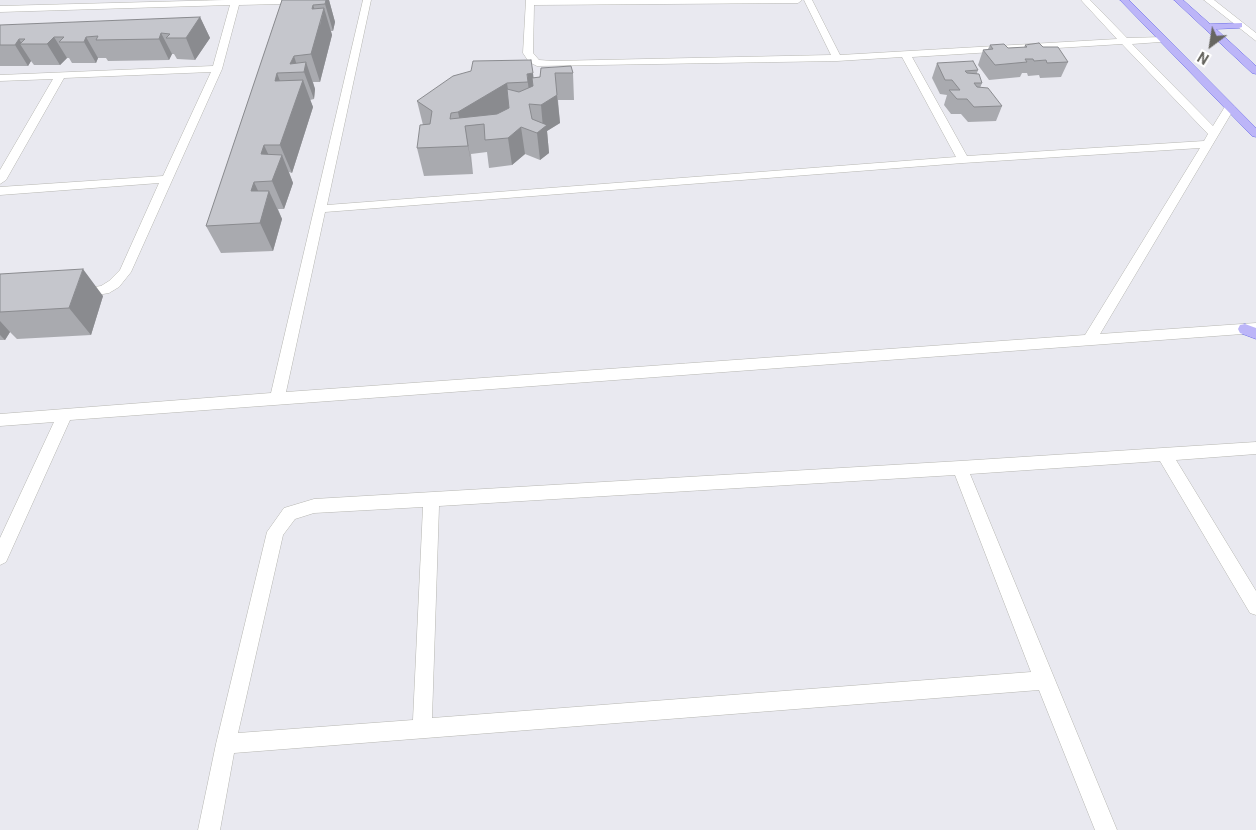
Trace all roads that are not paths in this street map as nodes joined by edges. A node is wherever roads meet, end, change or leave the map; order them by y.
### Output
1 (322, 0) edge
2 (367, 0) edge
3 (798, 0) edge
4 (808, 0) edge
5 (1085, 0) edge
6 (1124, 0) edge
7 (1178, 0) edge
8 (1208, 0) edge
9 (530, 1) edge
10 (235, 2) edge
11 (0, 9) edge
12 (1239, 25) junction
13 (1208, 27) junction
14 (1256, 38) edge
15 (1160, 39) junction
16 (1123, 41) junction
17 (906, 55) junction
18 (837, 58) junction
19 (217, 70) junction
20 (1256, 70) edge
21 (60, 76) junction
22 (0, 78) edge
23 (1230, 107) junction
24 (1256, 134) edge
25 (1211, 139) junction
26 (963, 160) junction
27 (167, 179) junction
28 (0, 180) edge
29 (0, 191) edge
30 (320, 209) junction
31 (65, 293) edge
32 (1252, 330) edge
33 (1090, 339) junction
34 (277, 398) junction
35 (64, 416) junction
36 (0, 420) edge
37 (1256, 448) edge
38 (1164, 454) junction
39 (960, 468) junction
40 (431, 499) junction
41 (0, 557) edge
42 (1256, 607) edge
43 (1044, 680) junction
44 (422, 729) junction
45 (226, 744) junction
46 (210, 830) edge
47 (1106, 830) edge

1 - 10 street
2 - 30 street
3 - 9 street
4 - 18 street
5 - 16 street
6 - 15 main road
7 - 13 main road
8 - 12 street
9 - 18 street
10 - 11 street
10 - 19 street
12 - 13 main road
12 - 14 street
13 - 20 main road
15 - 16 street
15 - 23 main road
16 - 17 street
16 - 25 street
17 - 18 street
17 - 26 street
19 - 21 street
19 - 27 street
21 - 22 street
21 - 28 street
23 - 24 main road
23 - 25 street
25 - 26 street
25 - 33 street
26 - 30 street
27 - 29 street
27 - 31 street
30 - 34 street
32 - 33 street
33 - 34 street
34 - 35 street
35 - 36 street
35 - 41 street
37 - 38 street
38 - 39 street
38 - 42 street
39 - 40 street
39 - 43 street
40 - 44 street
40 - 45 street
43 - 44 street
43 - 47 street
44 - 45 street
45 - 46 street

